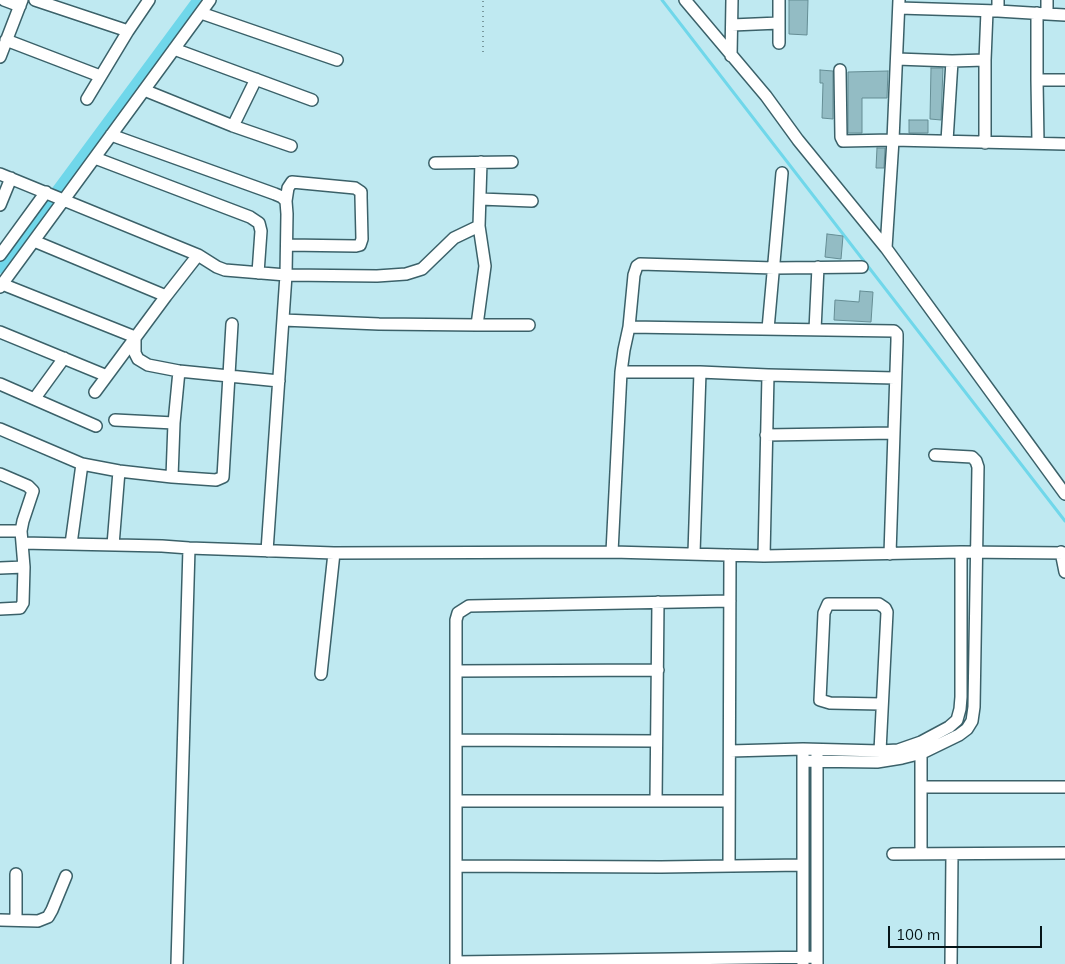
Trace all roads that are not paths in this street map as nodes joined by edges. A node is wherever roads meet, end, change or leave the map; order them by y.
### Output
1 (4, 0) edge
2 (35, 0) edge
3 (150, 0) edge
4 (210, 0) edge
5 (685, 0) edge
6 (732, 0) edge
7 (779, 0) edge
8 (1047, 0) edge
9 (21, 3) edge
10 (899, 4) edge
11 (994, 7) edge
12 (201, 13) junction
13 (1042, 14) junction
14 (1065, 15) edge
15 (779, 23) junction
16 (732, 25) junction
17 (128, 31) junction
18 (6, 33) edge
19 (779, 43) dead end
20 (174, 49) junction
21 (731, 56) junction
22 (0, 57) edge
23 (898, 59) junction
24 (337, 60) dead end
25 (985, 60) junction
26 (952, 61) junction
27 (840, 70) dead end
28 (100, 76) junction
29 (256, 79) junction
30 (1037, 80) junction
31 (1065, 80) edge
32 (144, 90) junction
33 (87, 99) dead end
34 (312, 100) dead end
35 (233, 126) junction
36 (111, 135) junction
37 (893, 140) junction
38 (947, 141) junction
39 (985, 143) junction
40 (1038, 143) junction
41 (1065, 144) edge
42 (290, 146) dead end
43 (95, 158) junction
44 (481, 162) junction
45 (512, 162) dead end
46 (436, 163) dead end
47 (782, 173) dead end
48 (5, 176) edge
49 (55, 196) junction
50 (480, 199) junction
51 (532, 201) dead end
52 (286, 202) junction
53 (0, 205) edge
54 (479, 226) junction
55 (34, 241) junction
56 (287, 244) junction
57 (886, 248) junction
58 (0, 255) edge
59 (198, 255) junction
60 (818, 267) junction
61 (862, 267) dead end
62 (774, 268) junction
63 (258, 273) junction
64 (286, 275) junction
65 (1, 286) edge
66 (166, 296) junction
67 (283, 320) junction
68 (232, 324) dead end
69 (476, 325) junction
70 (528, 325) dead end
71 (629, 327) junction
72 (768, 329) junction
73 (815, 330) junction
74 (0, 332) edge
75 (135, 337) junction
76 (64, 358) junction
77 (179, 371) junction
78 (621, 372) junction
79 (700, 372) junction
80 (768, 375) junction
81 (107, 376) junction
82 (230, 376) junction
83 (895, 378) junction
84 (278, 381) junction
85 (0, 384) edge
86 (95, 392) dead end
87 (35, 398) junction
88 (115, 420) dead end
89 (174, 423) junction
90 (96, 426) dead end
91 (0, 429) edge
92 (894, 433) junction
93 (766, 435) junction
94 (935, 455) dead end
95 (82, 464) junction
96 (119, 471) junction
97 (0, 474) edge
98 (172, 477) junction
99 (1065, 494) edge
100 (0, 531) edge
101 (22, 537) junction
102 (71, 544) junction
103 (112, 545) junction
104 (189, 548) junction
105 (267, 551) junction
106 (612, 552) junction
107 (961, 552) junction
108 (977, 552) junction
109 (334, 553) junction
110 (694, 553) junction
111 (1063, 553) edge
112 (890, 554) junction
113 (730, 555) junction
114 (764, 556) junction
115 (24, 567) junction
116 (0, 568) edge
117 (1065, 572) edge
118 (730, 601) junction
119 (658, 602) junction
120 (0, 609) edge
121 (658, 670) junction
122 (456, 671) junction
123 (321, 674) dead end
124 (881, 704) junction
125 (456, 740) junction
126 (656, 741) junction
127 (921, 747) junction
128 (803, 749) junction
129 (817, 749) junction
130 (730, 751) junction
131 (880, 751) junction
132 (803, 761) junction
133 (817, 761) junction
134 (921, 787) junction
135 (1065, 787) edge
136 (456, 801) junction
137 (656, 801) junction
138 (729, 801) junction
139 (1065, 853) edge
140 (893, 854) dead end
141 (921, 854) junction
142 (952, 854) junction
143 (729, 865) junction
144 (803, 865) junction
145 (456, 866) junction
146 (16, 874) dead end
147 (66, 876) dead end
148 (0, 920) edge
149 (16, 920) junction
150 (803, 961) edge
151 (817, 961) edge
152 (456, 963) edge
153 (177, 964) edge
154 (951, 964) edge

1 - 9 street
2 - 17 street
3 - 17 street
4 - 12 street
5 - 21 street
6 - 16 street
7 - 15 street
8 - 13 street
9 - 18 street
10 - 11 street
10 - 23 street
11 - 13 street
11 - 25 street
12 - 20 street
12 - 24 street
13 - 14 street
13 - 30 street
15 - 16 street
15 - 19 street
16 - 21 street
17 - 28 street
18 - 22 street
18 - 28 street
20 - 29 street
20 - 32 street
21 - 57 street
23 - 26 street
23 - 37 street
25 - 26 street
25 - 39 street
26 - 38 street
27 - 37 street
28 - 33 street
29 - 34 street
29 - 35 street
30 - 31 street
30 - 40 street
32 - 35 street
32 - 36 street
35 - 42 street
36 - 43 street
36 - 52 street
37 - 38 street
37 - 57 street
38 - 39 street
39 - 40 street
40 - 41 street
43 - 49 street
43 - 63 street
44 - 45 street
44 - 46 street
44 - 50 street
47 - 62 street
48 - 49 street
48 - 53 street
49 - 55 street
49 - 58 street
49 - 59 street
50 - 51 street
50 - 54 street
52 - 56 street
52 - 56 street
54 - 64 street
54 - 69 street
55 - 65 street
55 - 66 street
56 - 64 street
57 - 99 street
59 - 63 street
59 - 66 street
60 - 61 street
60 - 62 street
60 - 73 street
62 - 71 street
62 - 72 street
63 - 64 street
64 - 67 street
65 - 75 street
66 - 75 street
67 - 69 street
67 - 84 street
68 - 82 street
69 - 70 street
71 - 72 street
71 - 78 street
72 - 73 street
73 - 83 street
74 - 76 street
75 - 77 street
75 - 81 street
76 - 81 street
76 - 87 street
77 - 82 street
77 - 89 street
78 - 79 street
78 - 106 street
79 - 80 street
79 - 110 street
80 - 83 street
80 - 93 street
81 - 86 street
82 - 84 street
82 - 98 street
83 - 92 street
84 - 105 street
85 - 87 street
87 - 90 street
88 - 89 street
89 - 98 street
91 - 95 street
92 - 93 street
92 - 112 street
93 - 114 street
94 - 108 street
95 - 96 street
95 - 102 street
96 - 98 street
96 - 103 street
97 - 101 street
100 - 101 street
101 - 102 street
101 - 115 street
102 - 103 street
103 - 104 street
104 - 105 street
104 - 153 street
105 - 109 street
106 - 109 street
106 - 110 street
107 - 108 street
107 - 112 street
107 - 127 street
108 - 111 street
108 - 127 street
109 - 123 street
110 - 113 street
111 - 117 street
112 - 114 street
113 - 114 street
113 - 118 street
115 - 116 street
115 - 120 street
118 - 119 street
118 - 130 street
119 - 121 street
119 - 122 street
121 - 122 street
121 - 126 street
122 - 125 street
124 - 124 street
124 - 131 street
125 - 126 street
125 - 136 street
126 - 137 street
127 - 131 street
127 - 133 street
127 - 134 street
128 - 129 street
128 - 130 street
128 - 132 street
129 - 131 street
129 - 133 street
130 - 138 street
132 - 133 street
132 - 144 street
133 - 151 street
134 - 135 street
134 - 141 street
136 - 137 street
136 - 145 street
137 - 138 street
138 - 143 street
139 - 142 street
140 - 141 street
141 - 142 street
142 - 154 street
143 - 144 street
143 - 145 street
144 - 150 street
145 - 152 street
146 - 149 street
147 - 149 street
148 - 149 street
150 - 151 street
150 - 152 street

